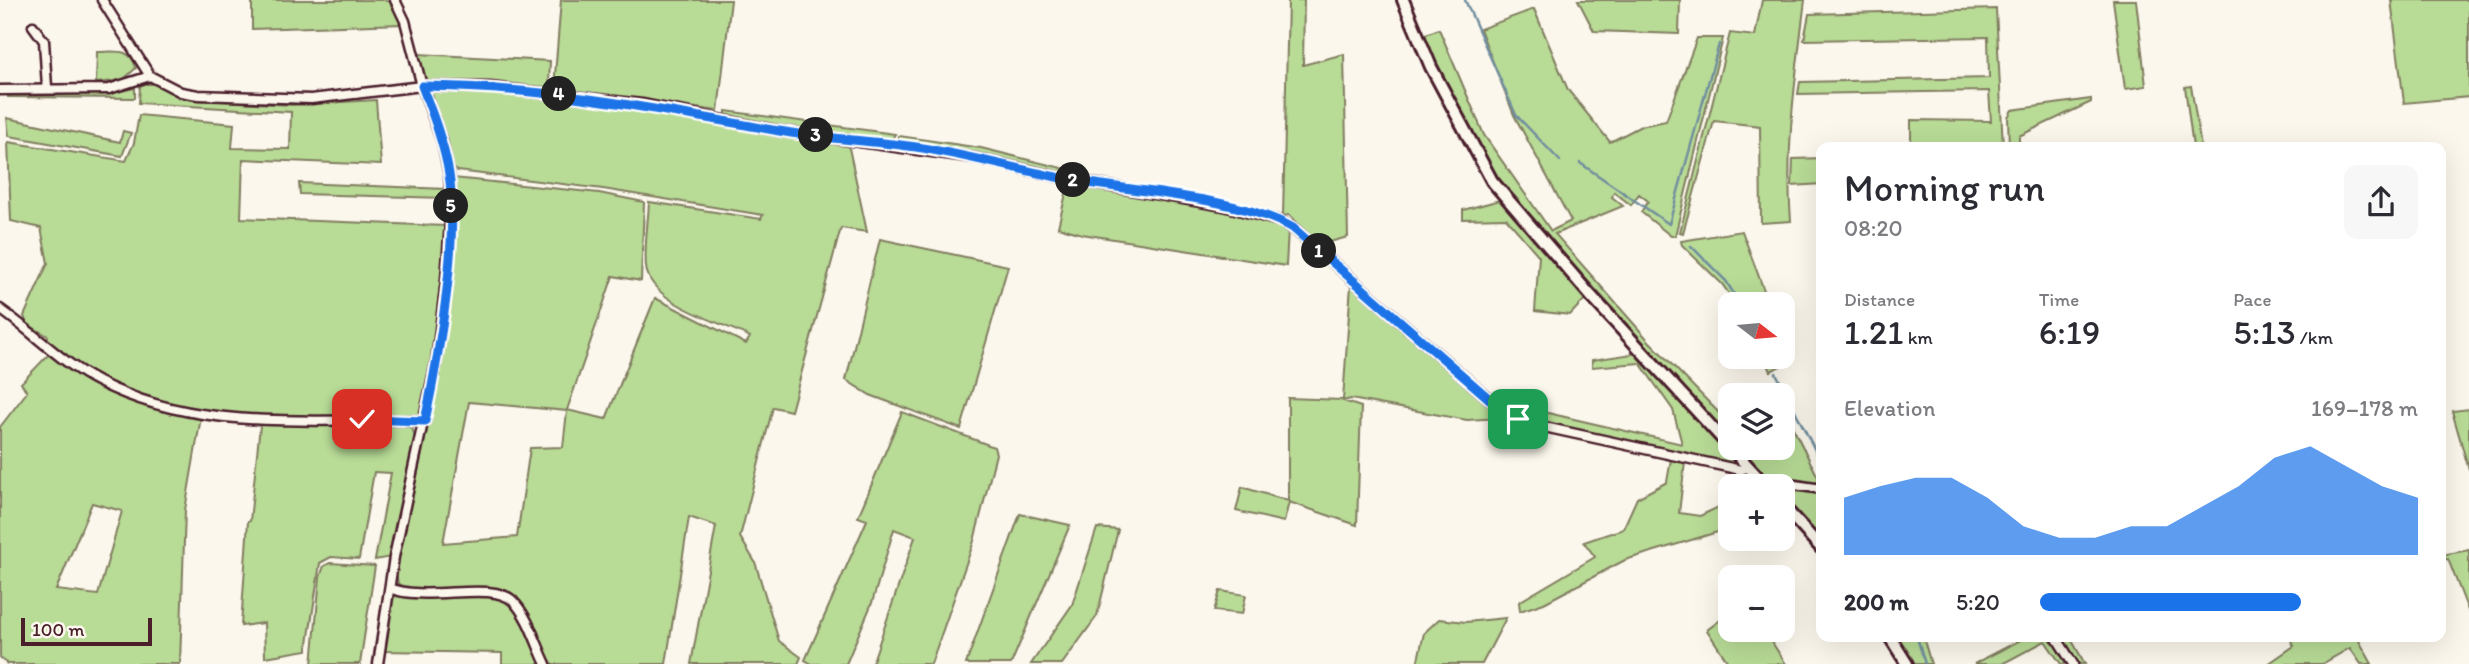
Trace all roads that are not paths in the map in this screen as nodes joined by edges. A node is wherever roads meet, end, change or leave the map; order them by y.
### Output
1 (102, 0) edge
2 (395, 0) edge
3 (1403, 0) edge
4 (33, 26) dead end
5 (150, 76) junction
6 (422, 86) junction
7 (47, 87) junction
8 (0, 90) edge
9 (0, 309) edge
10 (425, 421) junction
11 (1748, 467) junction
12 (1755, 474) edge
13 (1795, 485) edge
14 (1816, 488) edge
15 (1795, 519) edge
16 (1816, 542) edge
17 (390, 588) junction
18 (1893, 642) edge
19 (2059, 642) edge
20 (1906, 662) edge
21 (378, 664) edge
22 (546, 664) edge
23 (2073, 664) edge

1 - 5 street
2 - 6 street
3 - 11 main road
4 - 7 street
5 - 6 street
5 - 7 street
6 - 10 street
6 - 11 street
7 - 8 street
9 - 10 street
10 - 17 street
11 - 12 main road
13 - 14 street
15 - 16 main road
17 - 21 street
17 - 22 street
18 - 20 main road
19 - 23 street

